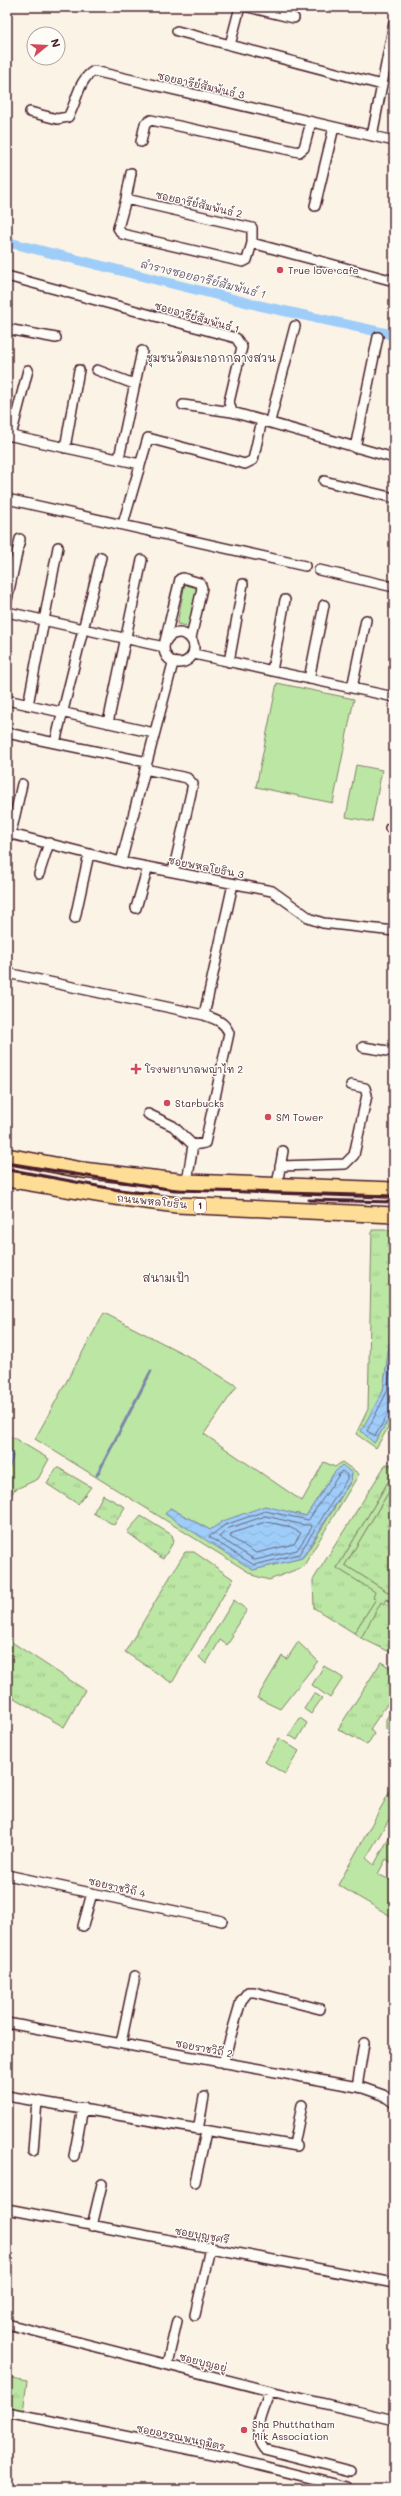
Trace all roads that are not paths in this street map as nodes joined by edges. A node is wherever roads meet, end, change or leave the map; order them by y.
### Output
1 (240, 7) edge
2 (248, 7) edge
3 (294, 18) dead end
4 (394, 23) edge
5 (177, 31) dead end
6 (230, 45) junction
7 (382, 85) junction
8 (30, 112) dead end
9 (311, 122) junction
10 (334, 127) junction
11 (372, 136) junction
12 (394, 141) edge
13 (141, 142) dead end
14 (131, 172) dead end
15 (126, 199) junction
16 (315, 206) dead end
17 (252, 243) junction
18 (7, 276) edge
19 (394, 281) edge
20 (295, 326) dead end
21 (7, 330) edge
22 (378, 337) dead end
23 (56, 338) dead end
24 (142, 351) dead end
25 (28, 370) dead end
26 (78, 370) dead end
27 (97, 370) dead end
28 (134, 384) junction
29 (183, 405) dead end
30 (232, 412) junction
31 (266, 421) junction
32 (9, 435) edge
33 (65, 448) junction
34 (355, 448) junction
35 (119, 458) junction
36 (394, 458) edge
37 (140, 464) junction
38 (324, 481) dead end
39 (394, 498) edge
40 (7, 499) edge
41 (123, 524) junction
42 (20, 539) dead end
43 (58, 547) dead end
44 (101, 557) dead end
45 (142, 560) dead end
46 (305, 566) dead end
47 (319, 570) dead end
48 (243, 584) dead end
49 (394, 586) edge
50 (7, 600) edge
51 (285, 600) dead end
52 (324, 605) dead end
53 (7, 612) edge
54 (45, 620) junction
55 (366, 620) dead end
56 (84, 629) junction
57 (125, 638) junction
58 (191, 638) junction
59 (165, 644) junction
60 (194, 654) junction
61 (173, 662) junction
62 (229, 662) junction
63 (272, 671) junction
64 (309, 679) junction
65 (352, 688) junction
66 (394, 697) edge
67 (7, 700) edge
68 (28, 704) junction
69 (62, 712) junction
70 (108, 723) junction
71 (7, 732) edge
72 (154, 733) junction
73 (54, 743) junction
74 (146, 766) junction
75 (22, 784) dead end
76 (9, 833) edge
77 (49, 843) junction
78 (89, 854) junction
79 (121, 862) junction
80 (148, 867) junction
81 (173, 872) junction
82 (39, 874) dead end
83 (233, 884) junction
84 (136, 908) dead end
85 (75, 918) dead end
86 (394, 931) edge
87 (7, 973) edge
88 (204, 1015) junction
89 (363, 1047) dead end
90 (394, 1052) edge
91 (351, 1085) dead end
92 (148, 1114) dead end
93 (193, 1146) junction
94 (283, 1151) dead end
95 (7, 1156) edge
96 (280, 1166) junction
97 (7, 1179) edge
98 (187, 1182) junction
99 (276, 1185) junction
100 (394, 1190) edge
101 (394, 1215) edge
102 (7, 1874) edge
103 (92, 1893) junction
104 (222, 1921) dead end
105 (83, 1926) dead end
106 (136, 1976) dead end
107 (320, 2009) dead end
108 (7, 2023) edge
109 (121, 2043) junction
110 (364, 2043) dead end
111 (223, 2063) junction
112 (357, 2087) junction
113 (7, 2096) edge
114 (204, 2097) dead end
115 (37, 2101) junction
116 (394, 2103) edge
117 (302, 2105) dead end
118 (82, 2108) junction
119 (202, 2131) junction
120 (33, 2151) dead end
121 (74, 2156) dead end
122 (195, 2182) dead end
123 (102, 2184) dead end
124 (7, 2209) edge
125 (92, 2226) junction
126 (210, 2248) junction
127 (394, 2283) edge
128 (195, 2316) dead end
129 (177, 2320) dead end
130 (7, 2324) edge
131 (167, 2364) junction
132 (270, 2391) junction
133 (7, 2412) edge
134 (394, 2420) edge
135 (350, 2471) dead end
136 (346, 2489) edge

1 - 6 street
2 - 3 street
4 - 7 street
5 - 6 street
6 - 7 street
7 - 11 street
8 - 9 street, ซอยอารีย์สัมพันธ์ 3
9 - 10 street, ซอยอารีย์สัมพันธ์ 3
9 - 13 street
10 - 11 street, ซอยอารีย์สัมพันธ์ 3
10 - 16 street
11 - 12 street, ซอยอารีย์สัมพันธ์ 3
14 - 15 street
15 - 17 street, ซอยอารีย์สัมพันธ์ 2
15 - 17 street
17 - 19 street
18 - 30 street, ซอยอารีย์สัมพันธ์ 1
20 - 31 street
21 - 23 street
22 - 34 street
24 - 28 street
25 - 32 street
26 - 33 street
27 - 28 street
28 - 35 street
29 - 30 street
30 - 31 street
31 - 34 street
31 - 37 street
32 - 33 street
33 - 35 street
34 - 36 street
35 - 37 street
37 - 41 street
38 - 39 street
40 - 41 street
41 - 46 street
42 - 50 street
43 - 54 street
44 - 56 street
45 - 57 street
47 - 49 street
48 - 62 street
51 - 63 street
52 - 64 street
53 - 54 street
54 - 56 street
54 - 68 street
55 - 65 street
56 - 57 street
56 - 69 street
57 - 59 street
57 - 70 street
58 - 59 street
58 - 59 street
58 - 60 street
59 - 61 street
60 - 61 street
60 - 62 street
61 - 72 street
62 - 63 street
63 - 64 street
64 - 65 street
65 - 66 street
67 - 68 street
68 - 69 street
69 - 70 street
69 - 73 street
70 - 72 street
71 - 73 street
72 - 74 street
73 - 74 street
74 - 79 street
74 - 81 street
75 - 76 street
76 - 77 street, ซอยพหลโยธิน 3
77 - 78 street, ซอยพหลโยธิน 3
77 - 82 street
78 - 79 street, ซอยพหลโยธิน 3
78 - 85 street
79 - 80 street, ซอยพหลโยธิน 3
80 - 81 street, ซอยพหลโยธิน 3
80 - 84 street
81 - 83 street, ซอยพหลโยธิน 3
83 - 86 street, ซอยพหลโยธิน 3
83 - 88 street
87 - 88 street
88 - 93 street
89 - 90 street
91 - 96 street
92 - 93 street
93 - 98 street
94 - 96 street
95 - 98 main road
96 - 99 street
97 - 101 main road, ถนนพหลโยธิน / 1
98 - 99 main road
99 - 100 main road
102 - 103 street, ซอยราชวิถี 4
103 - 104 street, ซอยราชวิถี 4
103 - 105 street
106 - 109 street
107 - 111 street
108 - 109 street, ซอยราชวิถี 2
109 - 111 street, ซอยราชวิถี 2
110 - 112 street
111 - 112 street, ซอยราชวิถี 2
112 - 116 street, ซอยราชวิถี 2
113 - 115 street
114 - 119 street
115 - 118 street
115 - 120 street
117 - 119 street
118 - 119 street
118 - 121 street
119 - 122 street
123 - 125 street
124 - 125 street, ซอยบุญชูศรี
125 - 126 street, ซอยบุญชูศรี
126 - 127 street, ซอยบุญชูศรี
126 - 128 street
129 - 131 street
130 - 131 street, ซอยบุญอยู่
131 - 132 street, ซอยบุญอยู่
132 - 134 street, ซอยบุญอยู่
132 - 135 street
133 - 136 street, ซอยอรรณพนฤมิตร

